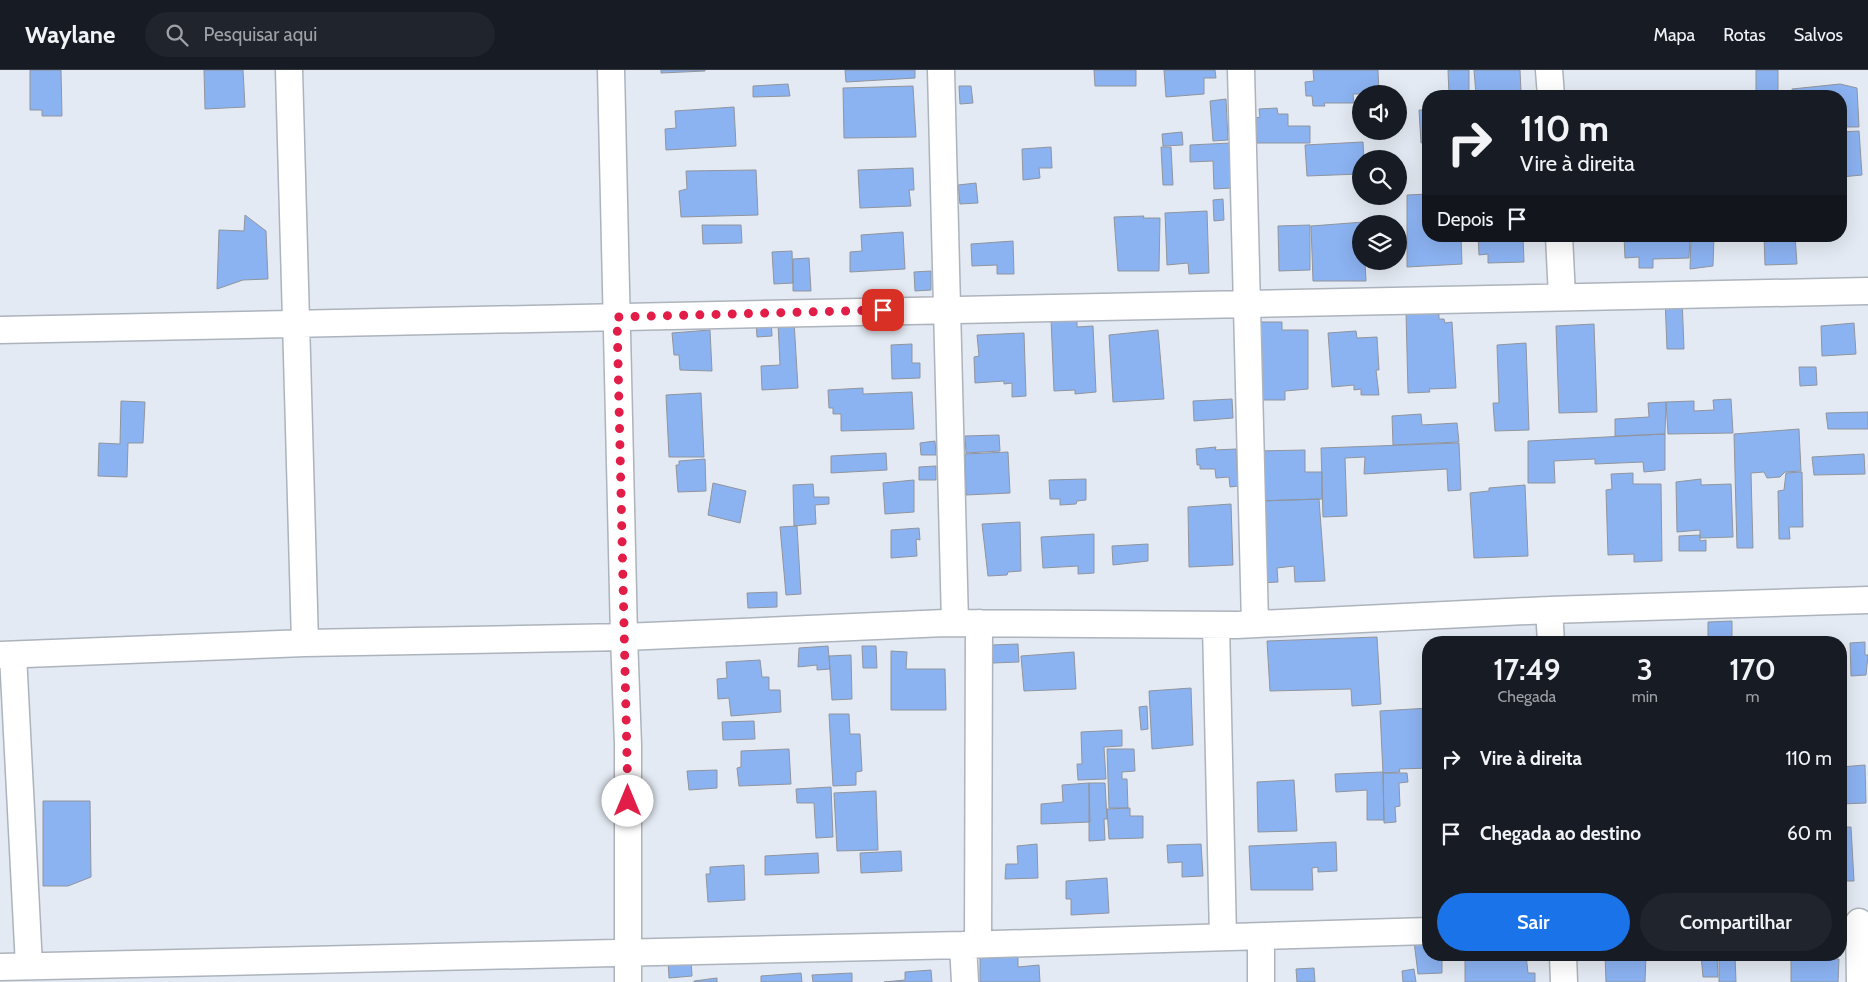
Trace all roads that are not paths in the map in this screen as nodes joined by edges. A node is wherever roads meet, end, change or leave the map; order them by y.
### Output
1 (290, 70) edge
2 (611, 70) edge
3 (941, 70) edge
4 (1241, 70) edge
5 (1549, 70) edge
6 (1551, 90) edge
7 (1559, 242) edge
8 (1868, 291) edge
9 (1562, 296) junction
10 (1249, 302) junction
11 (946, 309) junction
12 (617, 317) junction
13 (298, 325) junction
14 (0, 330) edge
15 (1868, 600) edge
16 (1549, 610) junction
17 (967, 623) junction
18 (1255, 624) junction
19 (1216, 625) junction
20 (1551, 636) edge
21 (624, 637) junction
22 (305, 643) junction
23 (6, 655) edge
24 (1856, 922) edge
25 (1422, 931) edge
26 (1223, 937) junction
27 (1260, 937) junction
28 (970, 944) junction
29 (626, 951) junction
30 (1563, 961) edge
31 (29, 966) junction
32 (0, 967) edge
33 (302, 971) edge
34 (628, 982) edge
35 (965, 982) edge
36 (1262, 982) edge
37 (1564, 982) edge
38 (1860, 982) edge

1 - 13 street
2 - 12 street
3 - 11 street
4 - 10 street
5 - 6 street
7 - 9 street
8 - 9 street
9 - 10 street
10 - 11 street
10 - 18 street
11 - 12 street
11 - 17 street
12 - 13 street
12 - 21 street
13 - 14 street
13 - 22 street
15 - 16 street
16 - 18 street
16 - 20 street
17 - 19 street
17 - 21 street
17 - 28 street
18 - 19 street
19 - 26 street
21 - 22 street
21 - 29 street
22 - 23 street
23 - 31 street
24 - 38 street
25 - 27 street
26 - 27 street
26 - 28 street
27 - 36 street
28 - 29 street
28 - 35 street
29 - 33 street
29 - 34 street
30 - 37 street
31 - 32 street
31 - 33 street

